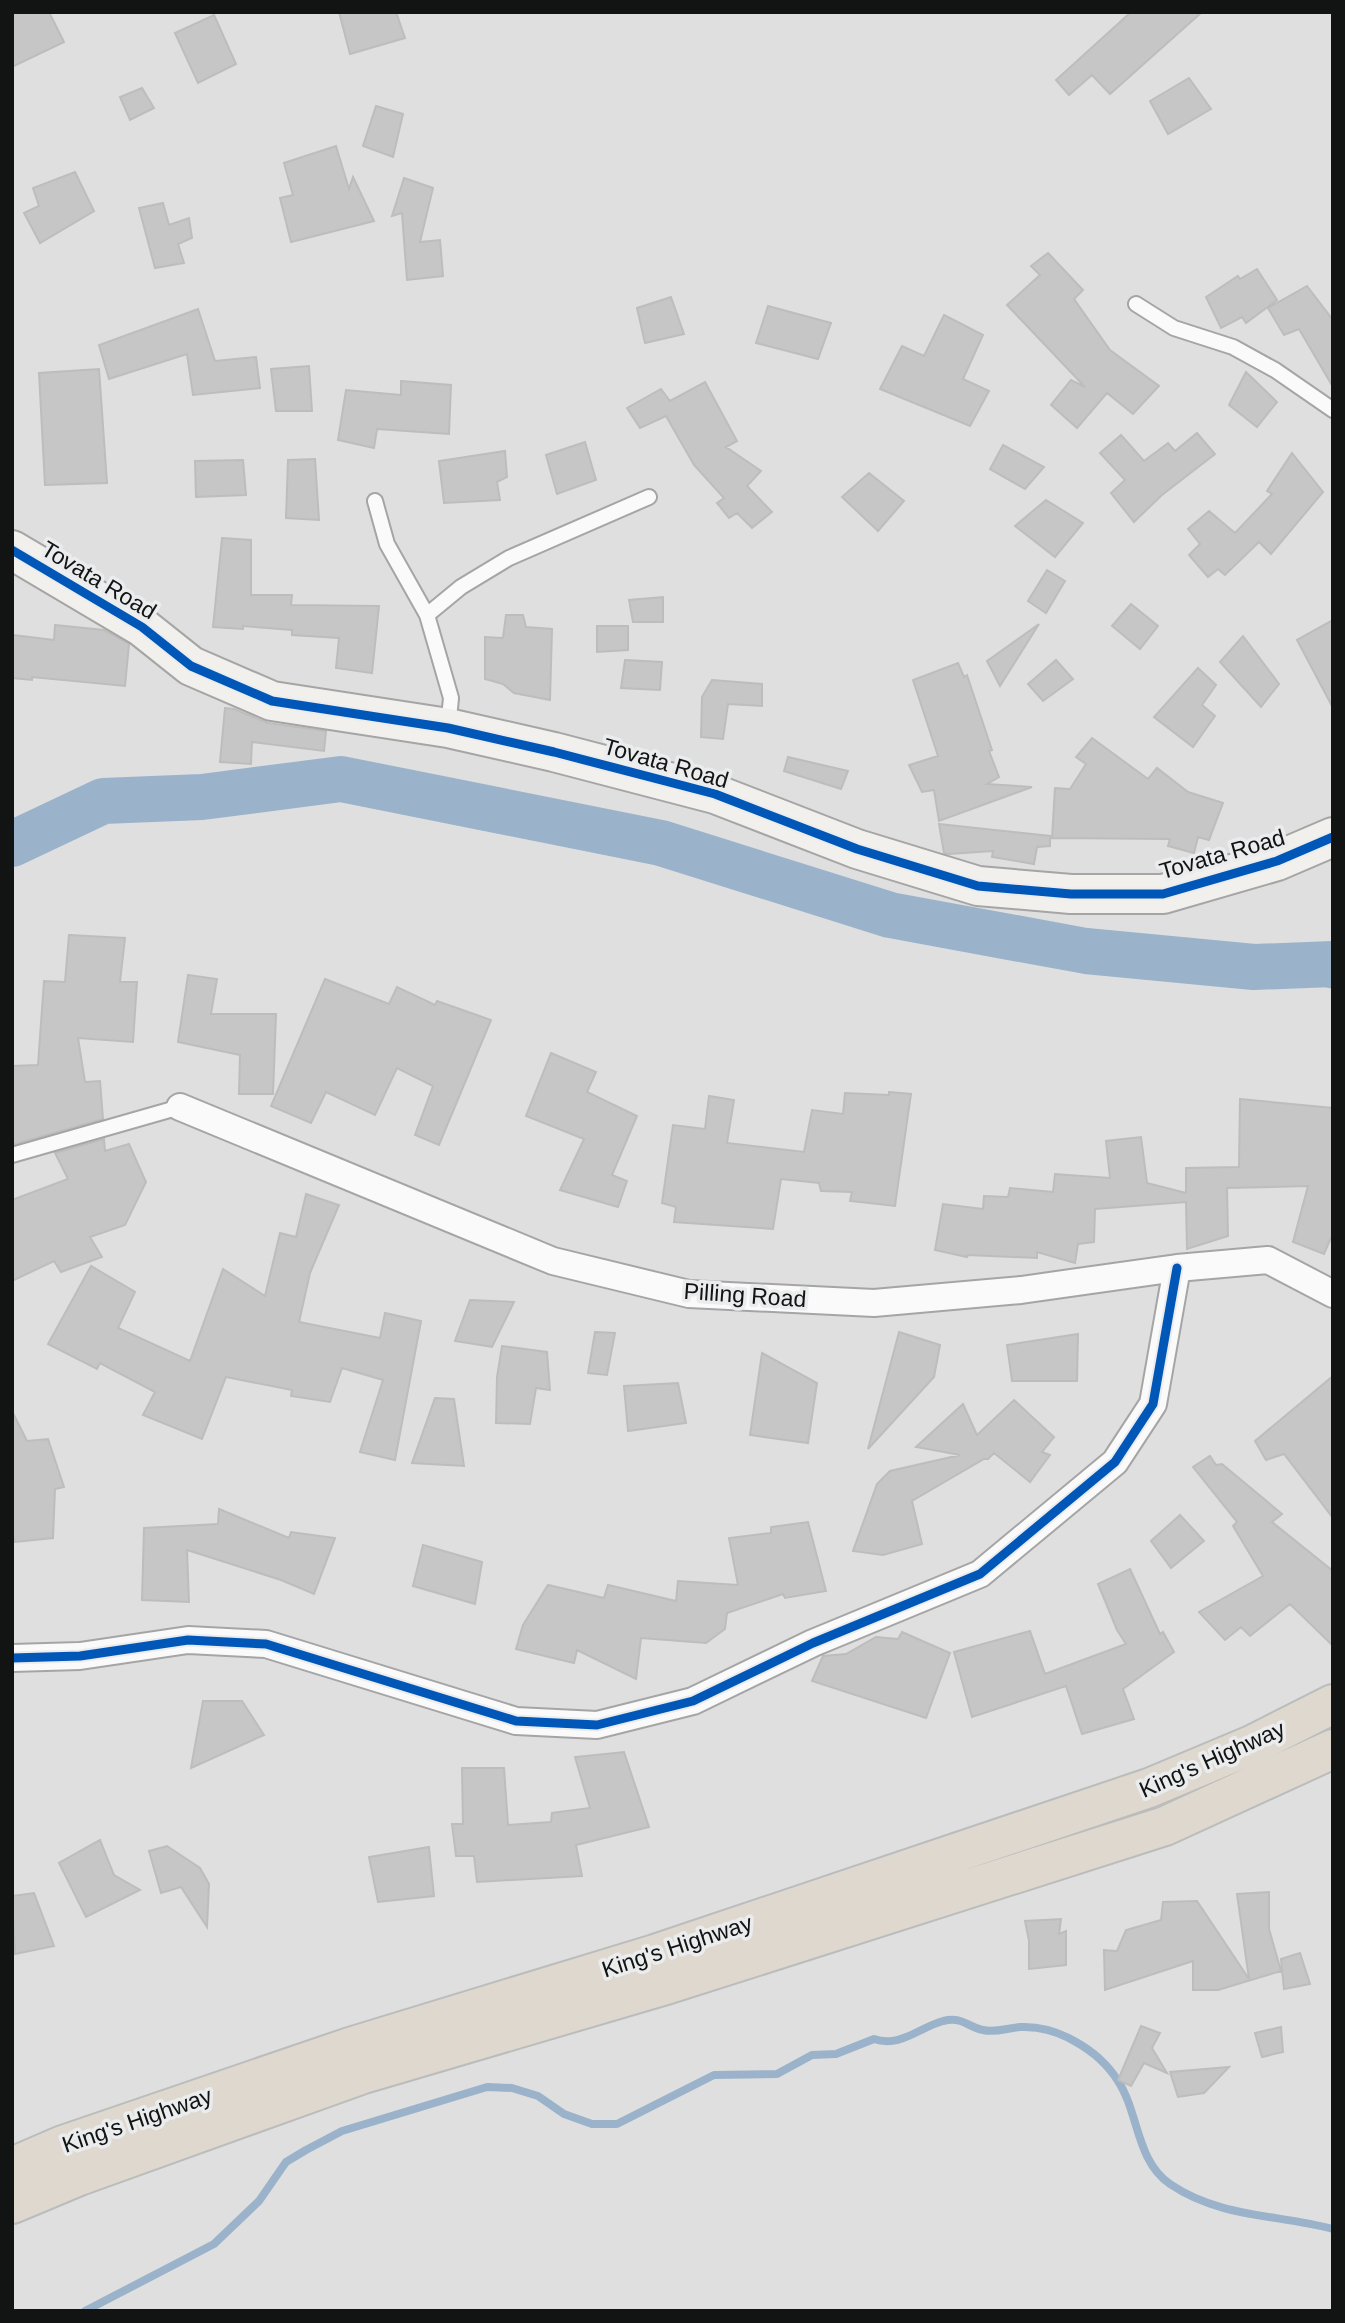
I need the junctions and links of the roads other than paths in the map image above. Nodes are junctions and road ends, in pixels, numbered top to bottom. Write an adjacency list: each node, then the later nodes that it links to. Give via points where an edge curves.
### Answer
1 (1136, 304): 2 (lane, via 1174,328 1233,346)
2 (1333, 410)
3 (649, 497): 6 (lane, via 509,558 461,587)
4 (375, 501): 6 (lane, via 387,544)
5 (12, 550): 7 (street, Tovata Road, via 142,627 191,666 272,701)
6 (427, 615): 7 (lane, via 451,698)
7 (448, 728): 8 (street, Tovata Road, via 715,794 857,849 978,886 1070,894 1163,894 1278,861)
8 (1333, 837)
9 (180, 1107): 10 (lane); 11 (street, Pilling Road, via 553,1261 689,1294 874,1303 1021,1290)
10 (12, 1155)
11 (1177, 1268): 12 (street, Pilling Road, via 1268,1260); 13 (street, via 1153,1404 1115,1462 980,1574 813,1643 693,1701 597,1726 516,1721 266,1644 188,1640 80,1656)
12 (1333, 1294)
13 (12, 1657)
14 (1333, 1704): 16 (highway, King's Highway, via 1254,1744 1149,1788 655,1954 350,2047 63,2145)
15 (1333, 1749): 17 (highway, King's Highway, via 1165,1826 669,1984 363,2074)
16 (12, 2167)
17 (12, 2204)

